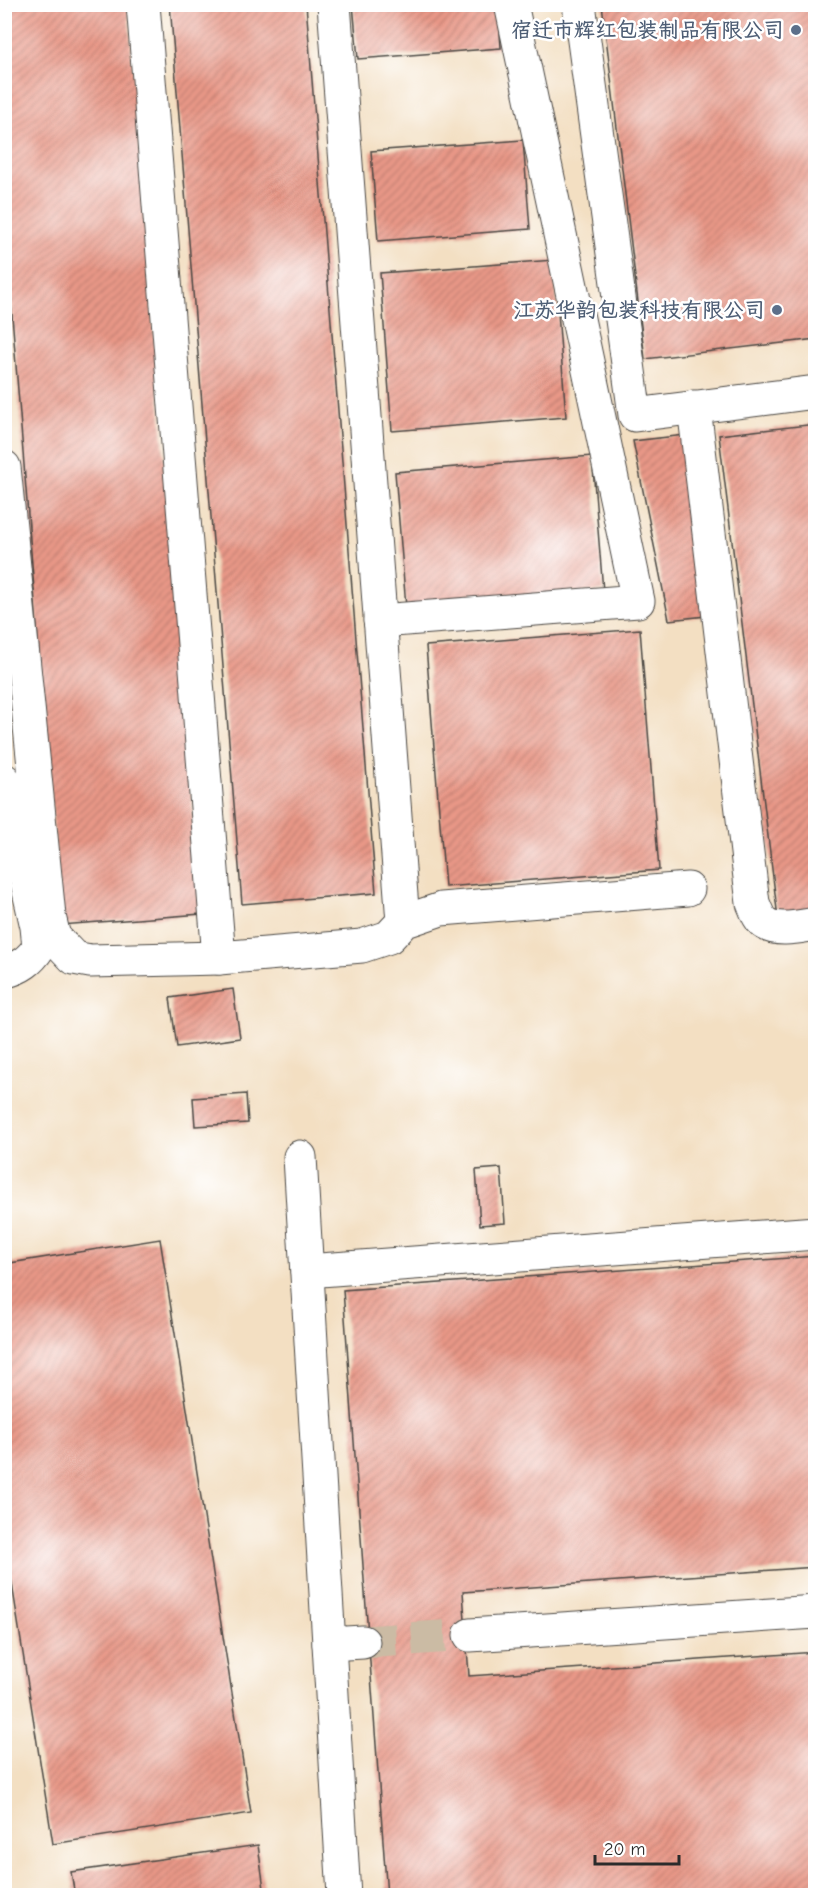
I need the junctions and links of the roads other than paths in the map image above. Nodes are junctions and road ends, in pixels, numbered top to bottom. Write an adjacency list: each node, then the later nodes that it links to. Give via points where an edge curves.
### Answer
1 (143, 4): 13 (lane)
2 (334, 4): 8 (lane)
3 (511, 4): 8 (lane, via 638,601)
4 (579, 4): 6 (lane, via 635,415)
5 (816, 392): 6 (lane)
6 (694, 407): 12 (lane, via 753,903 766,924 783,928)
7 (4, 467): 13 (lane, via 54,938 74,958 90,961)
8 (380, 621): 11 (lane)
9 (4, 780): 14 (lane, via 39,947 31,960)
10 (688, 889): 11 (lane, via 441,909)
11 (403, 922): 13 (lane, via 389,938 362,946)
12 (816, 924)
13 (219, 958)
14 (4, 972)
15 (300, 1157): 17 (lane)
16 (816, 1233): 17 (lane)
17 (306, 1271): 21 (lane)
18 (816, 1612): 19 (lane)
19 (470, 1635)
20 (363, 1642): 21 (lane)
21 (329, 1644): 22 (lane)
22 (344, 1896)

